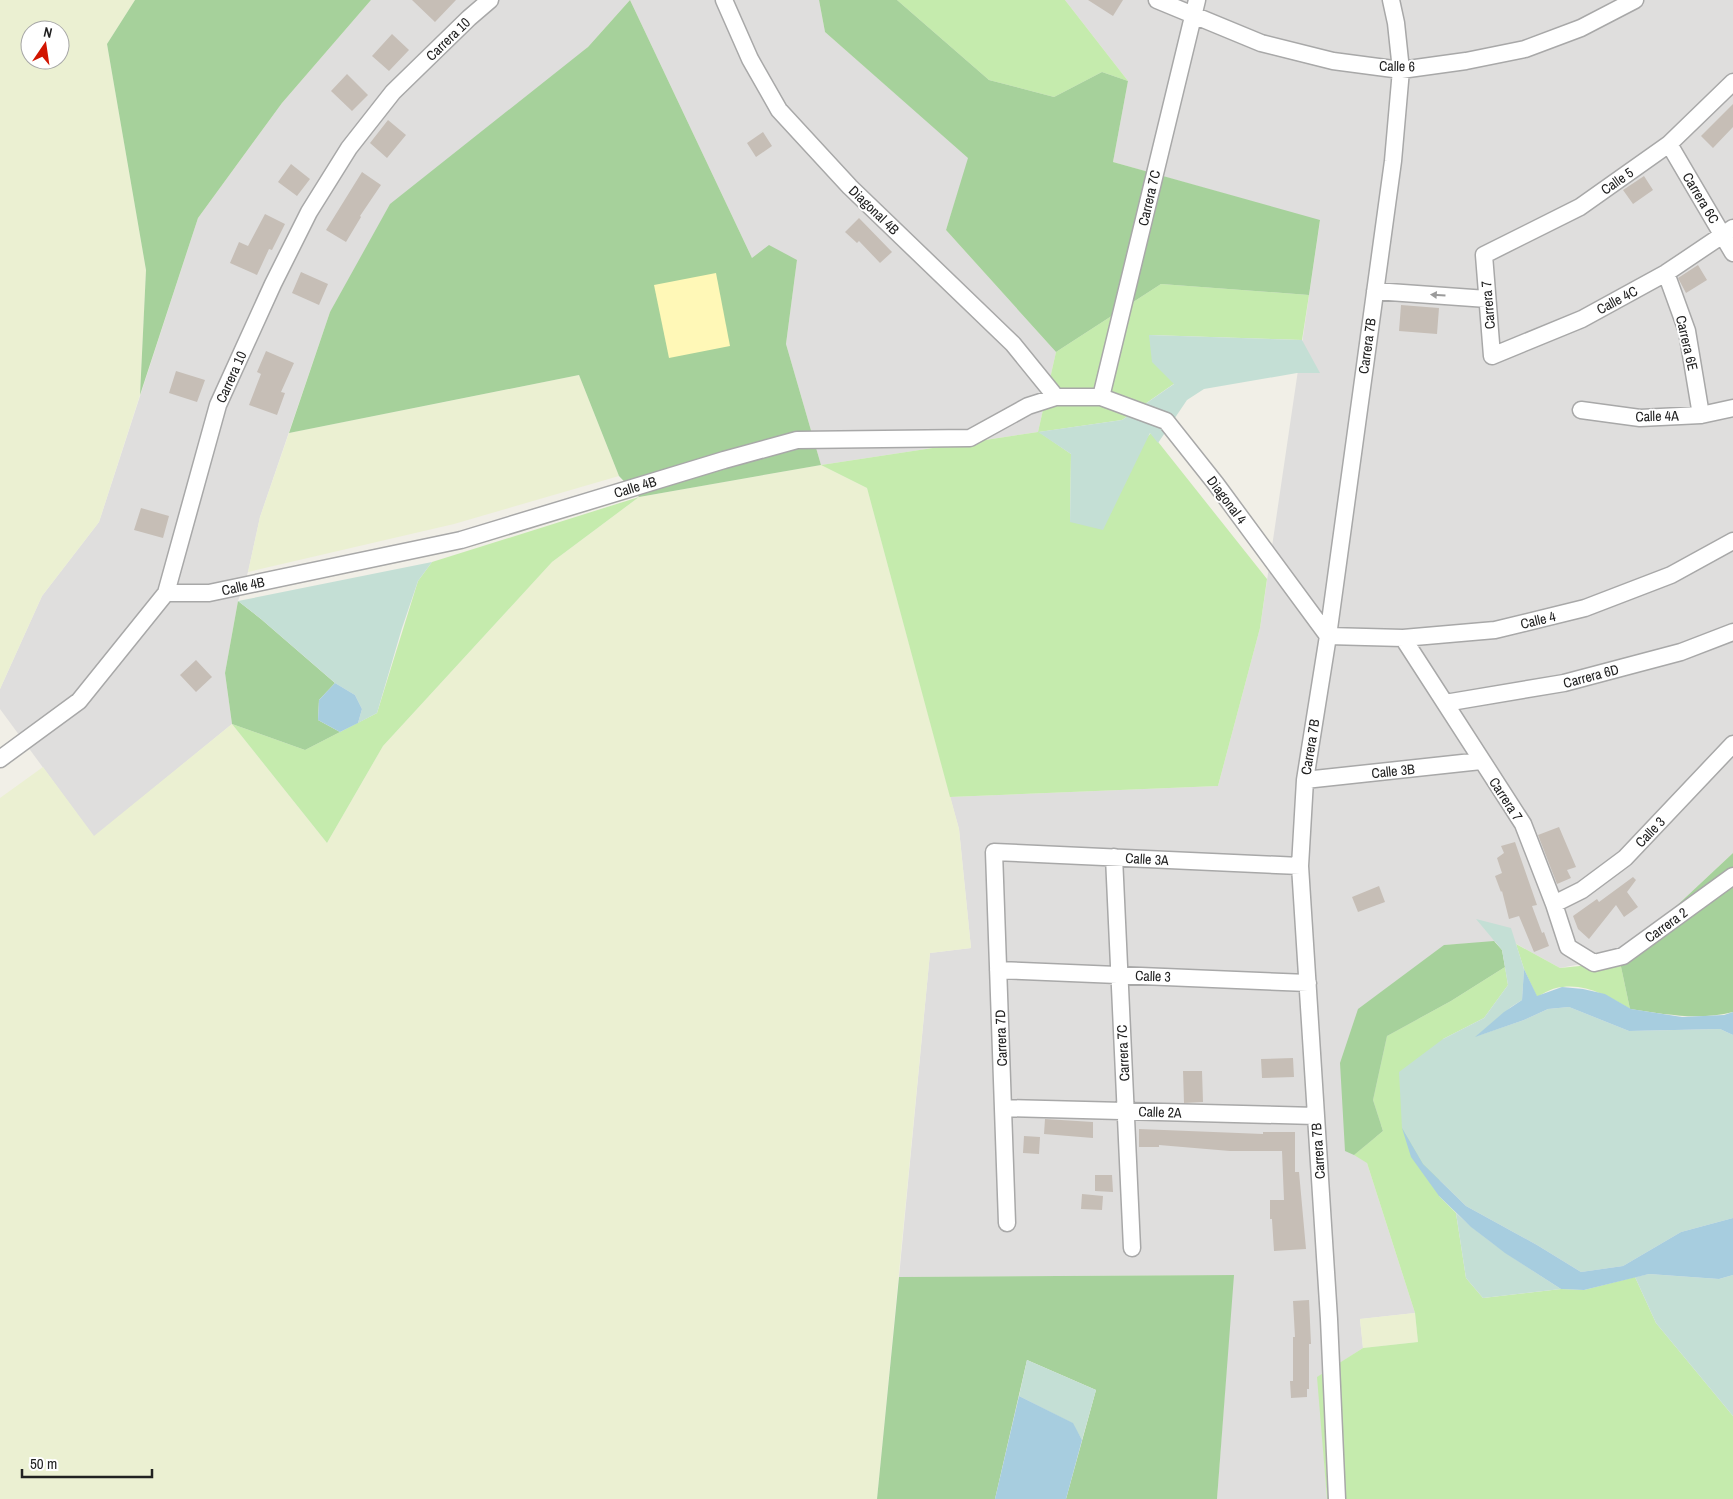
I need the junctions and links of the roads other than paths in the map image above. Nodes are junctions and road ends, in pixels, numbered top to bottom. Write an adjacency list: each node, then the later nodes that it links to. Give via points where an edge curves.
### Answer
1 (490, 0): 23 (street, Carrera 10, via 394,92 349,148 309,212 218,405)
2 (724, 0): 17 (street, Diagonal 4B, via 750,59 779,110 850,187 1013,344)
3 (1158, 0): 6 (street, Calle 6)
4 (1391, 0): 7 (street, Carrera 7B)
5 (1635, 0): 7 (street, Calle 6, via 1581,28 1525,49)
6 (1195, 7): 7 (street, Calle 6, via 1261,43 1333,61); 18 (street, Carrera 7C)
7 (1401, 70): 14 (street, Carrera 7B, via 1393,161)
8 (1733, 82): 9 (street, Calle 5)
9 (1668, 144): 10 (street, Carrera 6C); 12 (street, Calle 5, via 1580,207)
10 (1728, 232): 11 (street, Carrera 6C); 13 (street, Calle 4C)
11 (1733, 253)
12 (1484, 255): 15 (street, Carrera 7)
13 (1666, 274): 16 (street, Calle 4C, via 1582,320); 21 (street, Carrera 6E, via 1687,331)
14 (1375, 291): 15 (street, one-way to 14); 25 (street, Carrera 7B)
15 (1487, 298): 16 (street, Carrera 7)
16 (1492, 356)
17 (1056, 397): 18 (street, Calle 4B); 23 (street, Calle 4B, via 1028,406 970,438 797,440 461,540 209,593)
18 (1101, 397): 25 (street, Diagonal 4, via 1166,420)
19 (1733, 408): 21 (street, Calle 4A)
20 (1581, 410): 21 (street, Calle 4A, via 1640,418)
21 (1701, 415)
22 (1733, 541): 26 (street, Calle 4, via 1671,575 1585,608 1495,630)
23 (166, 594): 29 (street, Carrera 10, via 79,701)
24 (1733, 632): 27 (street, Carrera 6D, via 1681,652 1564,683)
25 (1328, 636): 26 (street, Calle 4); 31 (street, Carrera 7B)
26 (1403, 638): 27 (street, Carrera 7)
27 (1445, 703): 30 (street, Carrera 7)
28 (1733, 744): 36 (street, Calle 3, via 1625,858 1582,890)
29 (0, 759)
30 (1481, 761): 31 (street, Calle 3B); 36 (street, Carrera 7, via 1523,824)
31 (1305, 780): 34 (street, Carrera 7B)
32 (994, 852): 33 (street, Calle 3A); 38 (street, Carrera 7D)
33 (1114, 857): 34 (street, Calle 3A); 39 (street, Carrera 7C)
34 (1300, 866): 40 (street, Carrera 7B)
35 (1733, 876): 37 (street, Carrera 2, via 1624,956)
36 (1554, 904): 37 (street, Carrera 7, via 1568,947)
37 (1594, 962)
38 (998, 970): 39 (street, Calle 3); 41 (street, Carrera 7D)
39 (1119, 975): 40 (street, Calle 3); 42 (street, Carrera 7C)
40 (1308, 983): 43 (street, Carrera 7B)
41 (1003, 1108): 42 (street, Calle 2A); 44 (street, Carrera 7D)
42 (1126, 1111): 43 (street, Calle 2A); 45 (street, Carrera 7C)
43 (1316, 1116): 46 (street, Carrera 7B)
44 (1007, 1223)
45 (1132, 1248)
46 (1337, 1499)

